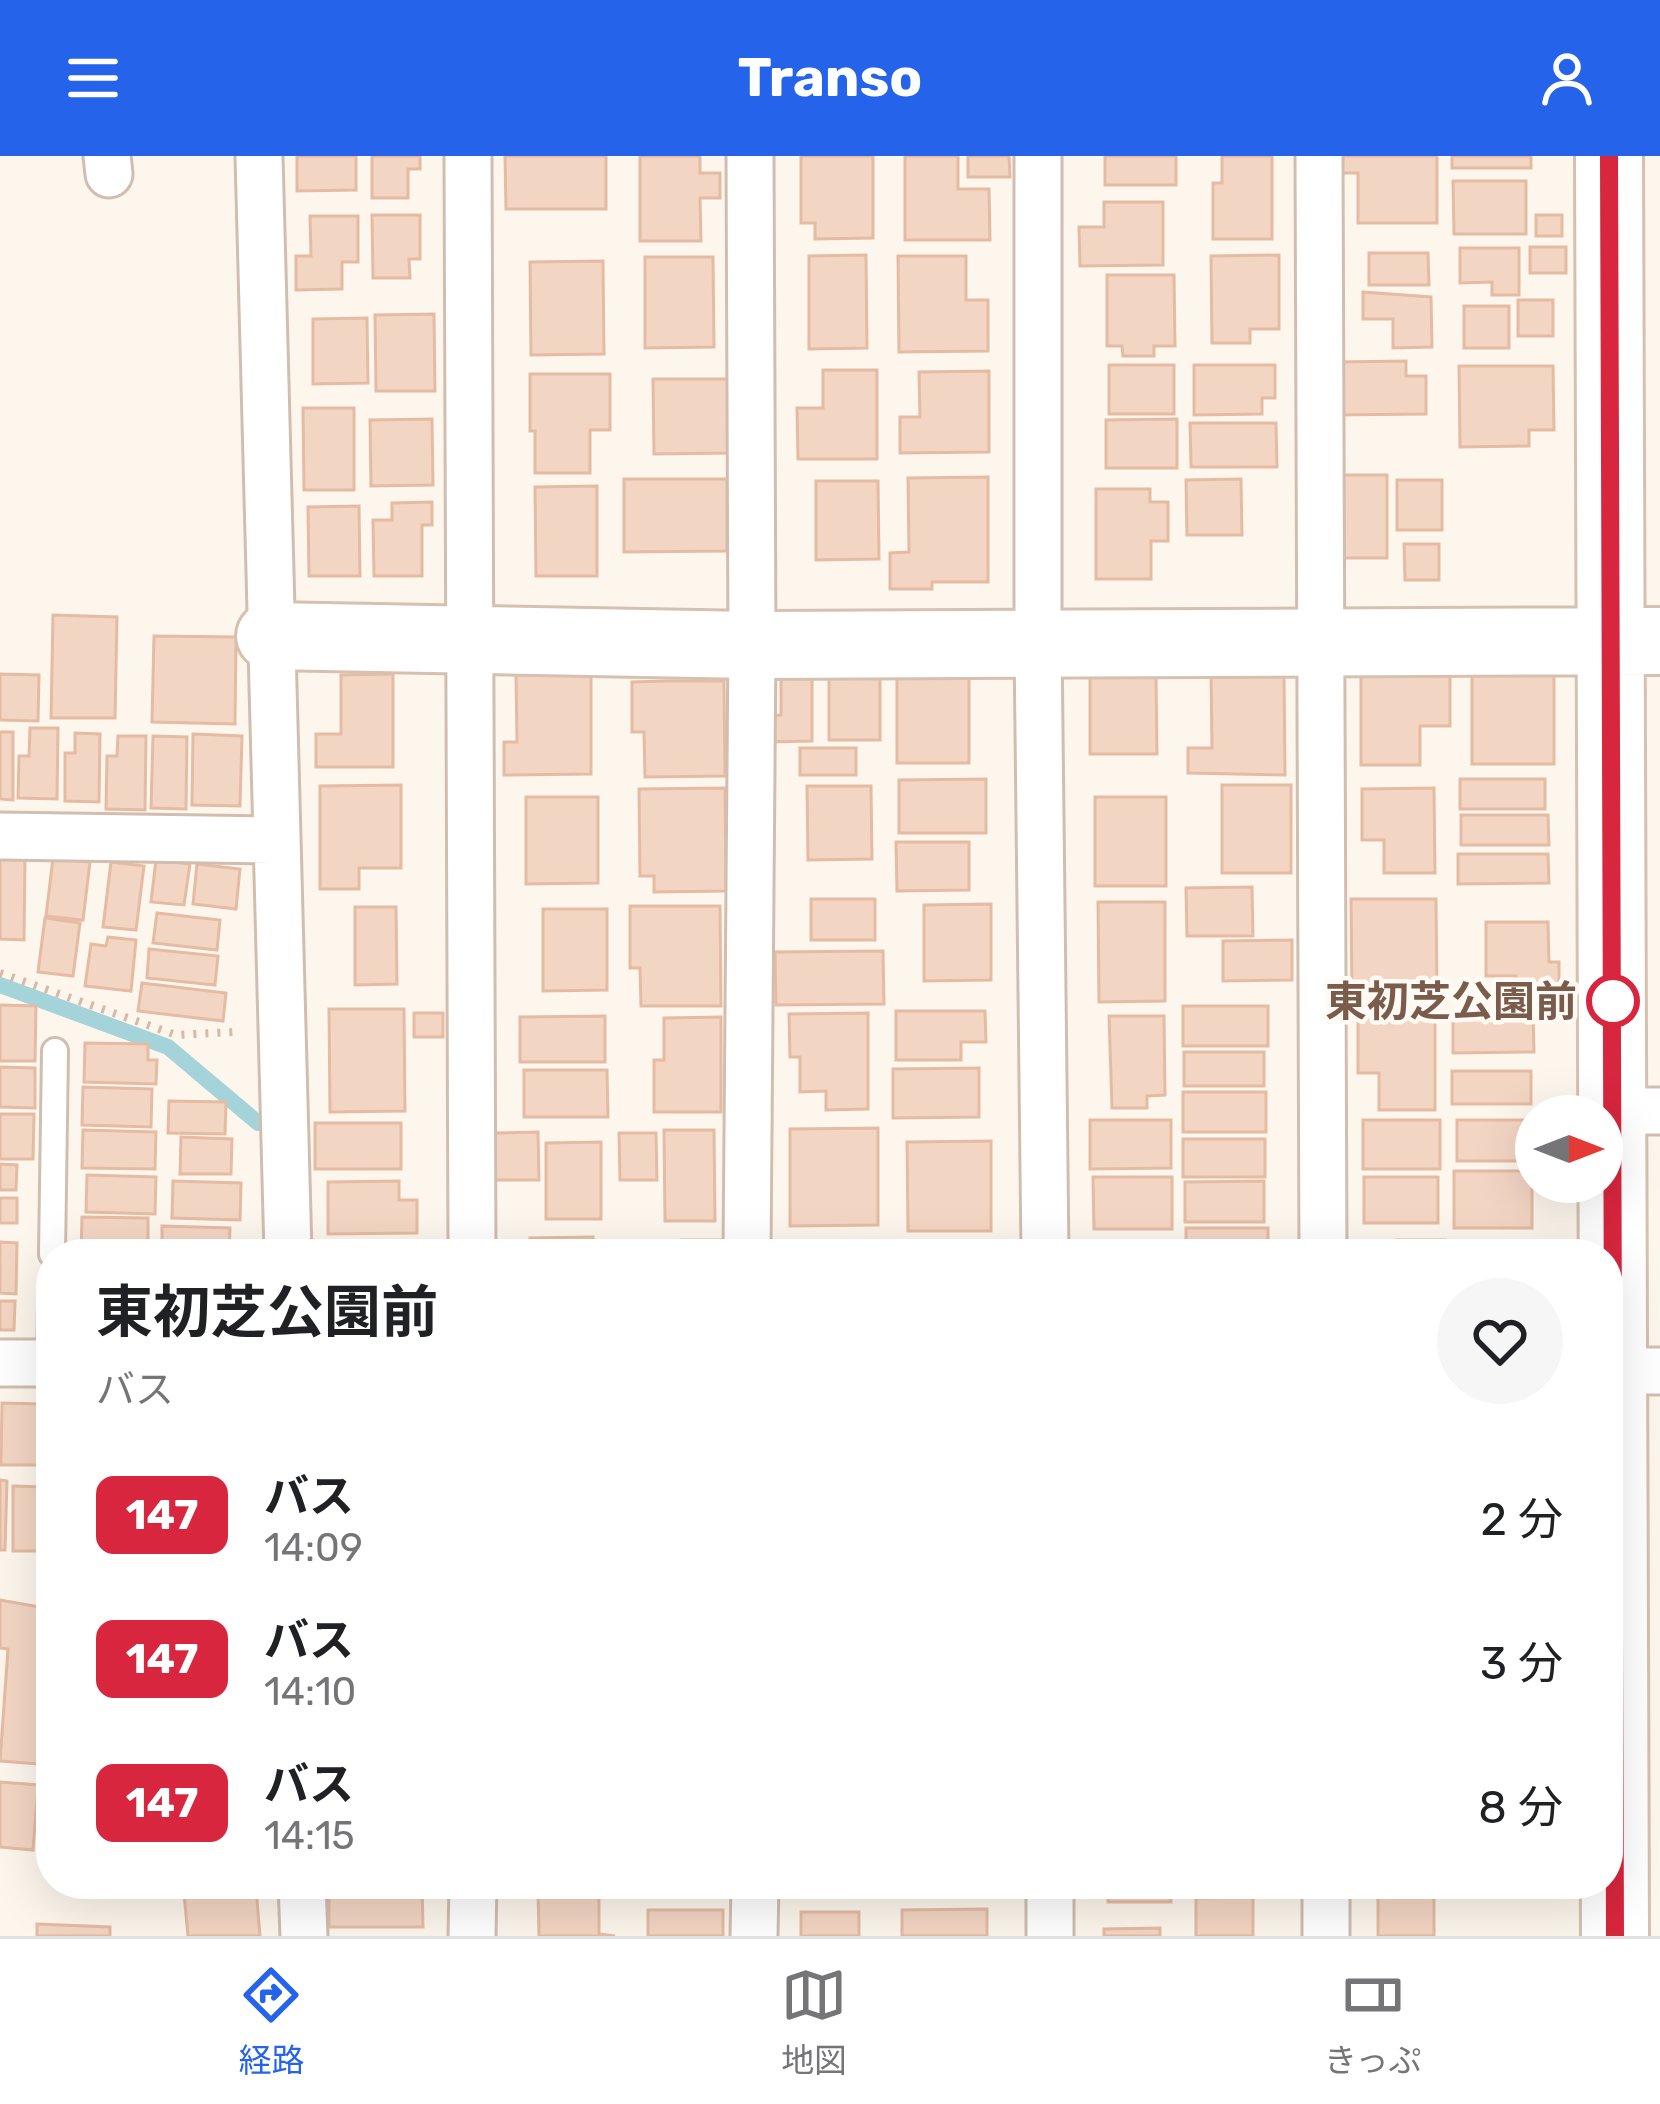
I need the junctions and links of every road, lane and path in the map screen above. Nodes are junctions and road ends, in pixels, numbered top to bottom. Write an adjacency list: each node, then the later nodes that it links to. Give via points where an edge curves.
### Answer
1 (259, 156): 7 (street)
2 (468, 156): 8 (street)
3 (750, 156): 12 (street)
4 (1038, 156): 11 (street)
5 (1319, 156): 10 (street)
6 (1609, 156): 9 (main road)
7 (270, 636): 8 (main road); 14 (street)
8 (470, 640): 12 (main road); 21 (street)
9 (1635, 641): 10 (main road); 18 (main road)
10 (1321, 643): 11 (main road); 24 (street)
11 (1038, 644): 12 (main road); 23 (street)
12 (752, 645): 22 (street)
13 (0, 836): 14 (street)
14 (274, 840): 16 (street)
15 (0, 973): 16 (path, via 176,1035)
16 (280, 1029): 20 (street)
17 (55, 1051): 19 (lane)
18 (1637, 1111): 27 (main road)
19 (52, 1239)
20 (287, 1239)
21 (472, 1239)
22 (747, 1239)
23 (1045, 1239)
24 (1324, 1239)
25 (0, 1363): 26 (street)
26 (36, 1363)
27 (1628, 1371): 28 (main road)
28 (1623, 1588)
29 (303, 1899): 35 (street)
30 (473, 1899): 36 (street)
31 (755, 1899): 37 (street)
32 (1050, 1899): 38 (street)
33 (1326, 1899): 39 (street)
34 (1616, 1899): 40 (main road)
35 (304, 1936)
36 (472, 1936)
37 (754, 1936)
38 (1050, 1936)
39 (1326, 1936)
40 (1615, 1936)

